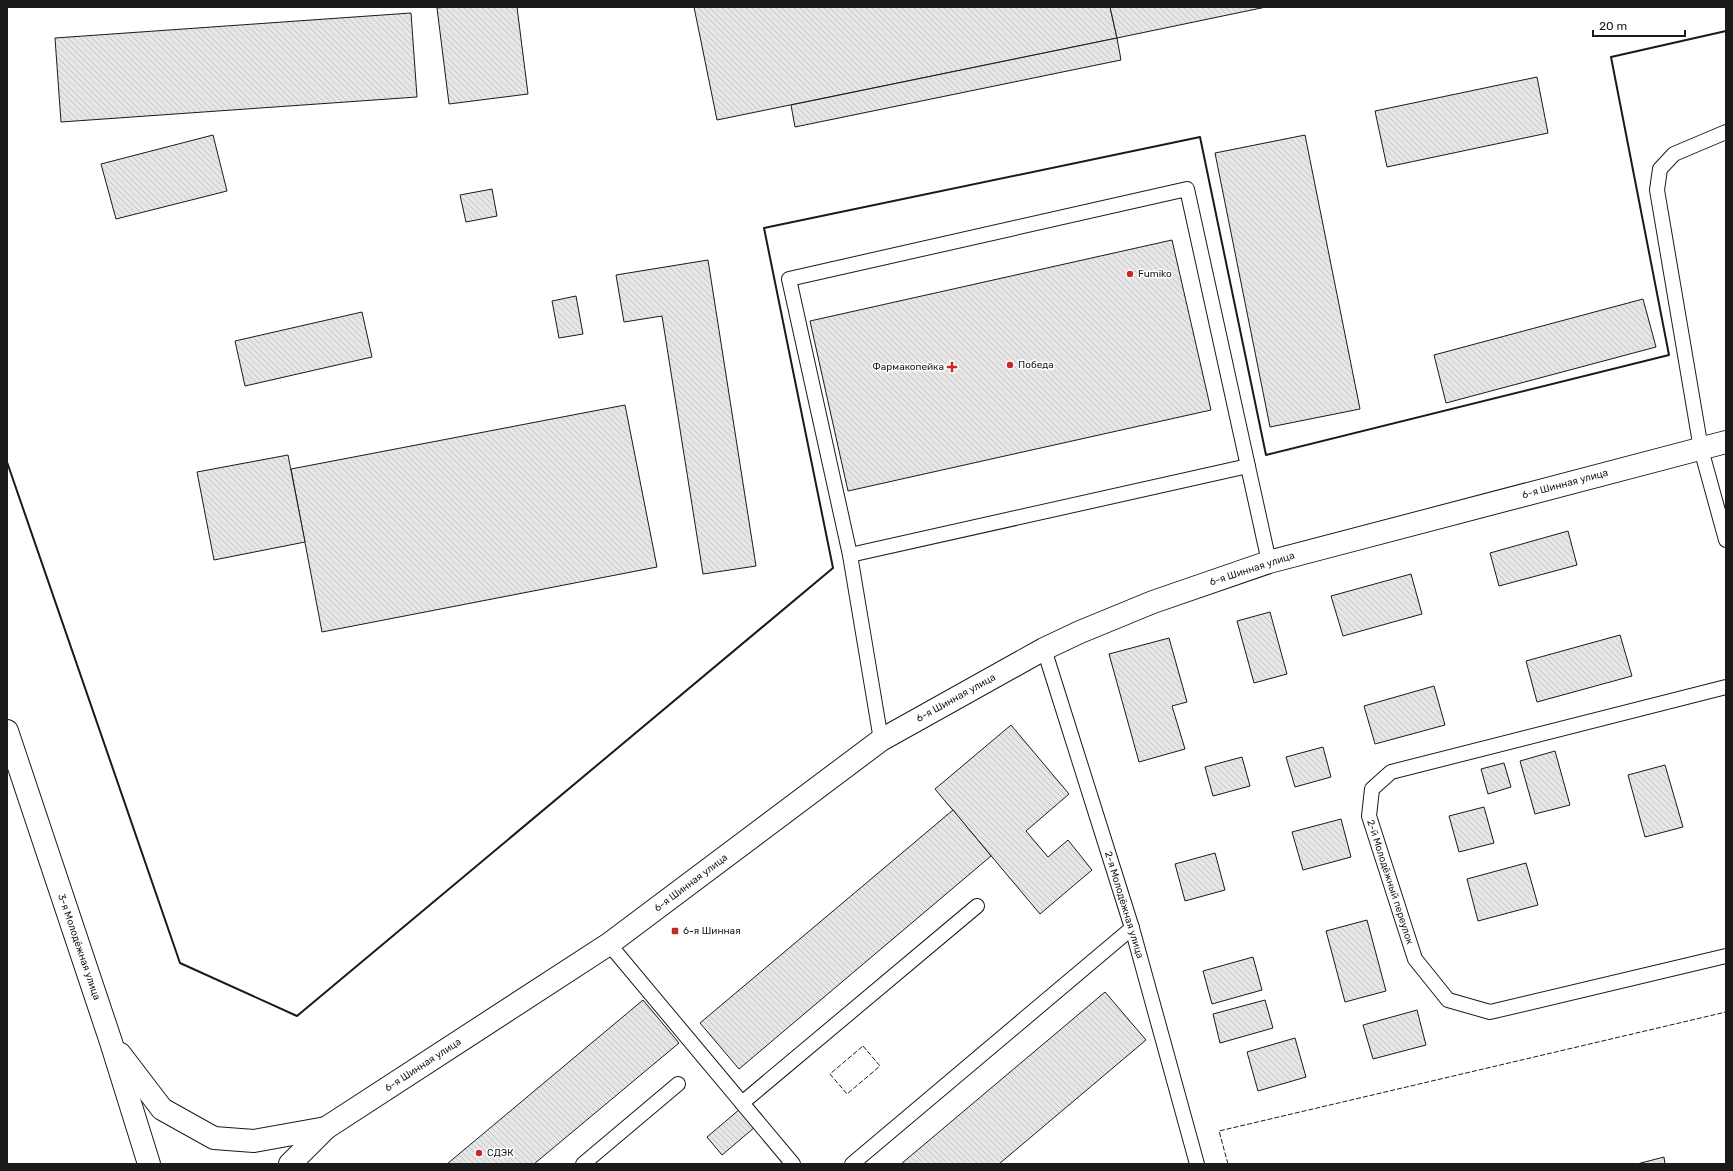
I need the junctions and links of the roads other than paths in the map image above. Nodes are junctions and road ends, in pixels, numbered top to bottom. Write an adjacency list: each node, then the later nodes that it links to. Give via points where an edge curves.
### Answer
1 (1726, 132): 3 (lane, via 1674,154 1660,169 1657,190)
2 (1726, 442): 3 (main road, 6-я Шинная улица)
3 (1701, 449): 5 (lane); 7 (main road, 6-я Шинная улица)
4 (1248, 466): 6 (lane); 6 (lane, via 1187,189 789,279); 7 (lane)
5 (1726, 540)
6 (850, 556): 11 (lane)
7 (1269, 562): 8 (main road, 6-я Шинная улица, via 1153,602)
8 (1044, 649): 11 (main road, 6-я Шинная улица); 13 (lane, 2-я Молодёжная улица)
9 (1726, 687): 15 (lane, 2-й Молодёжный переулок, via 1391,772 1372,789 1369,816 1415,959 1448,1000 1490,1012)
10 (7, 731): 16 (main road, 3-я Молодёжная улица)
11 (882, 740): 14 (main road, 6-я Шинная улица)
12 (977, 906): 18 (lane)
13 (1132, 928): 24 (lane); 25 (lane, 2-я Молодёжная улица)
14 (609, 944): 18 (lane); 19 (main road, 6-я Шинная улица)
15 (1726, 956)
16 (111, 1042): 19 (main road, via 162,1109 214,1138 254,1141); 20 (main road, 3-я Молодёжная улица)
17 (678, 1084): 22 (lane)
18 (742, 1104): 23 (lane)
19 (326, 1128): 21 (main road, 6-я Шинная улица)
20 (149, 1164)
21 (290, 1164)
22 (583, 1164)
23 (792, 1164)
24 (852, 1164)
25 (1197, 1164)

